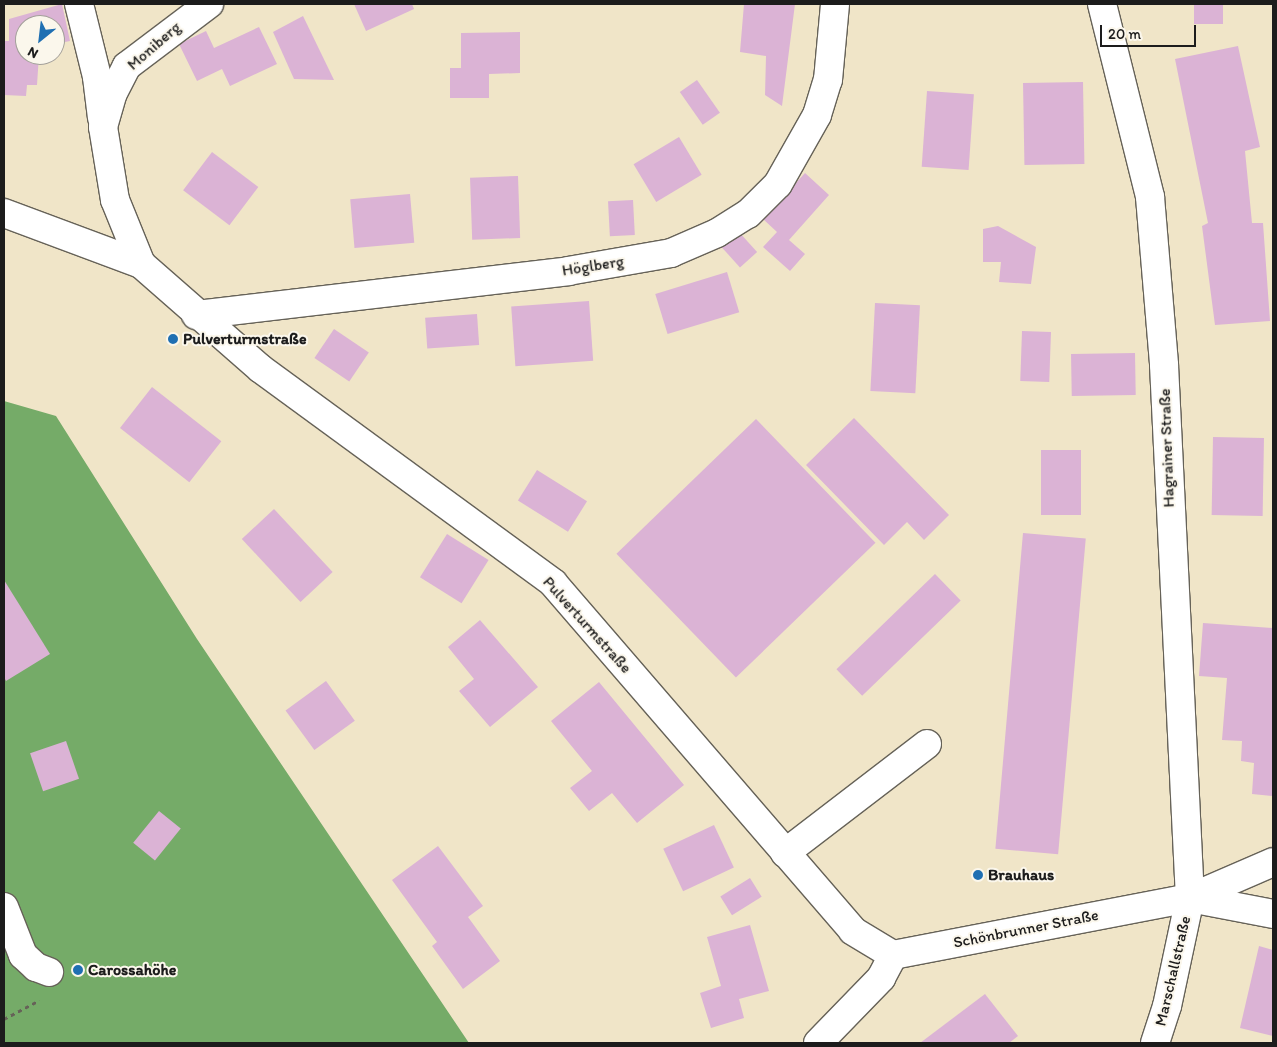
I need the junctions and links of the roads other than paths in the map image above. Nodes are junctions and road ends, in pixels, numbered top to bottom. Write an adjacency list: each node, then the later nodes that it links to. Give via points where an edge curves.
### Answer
1 (79, 4): 5 (street, Moniberg, via 97,77)
2 (209, 4): 5 (street, Moniberg, via 127,66 112,93)
3 (835, 4): 8 (street, Höglberg, via 828,80 817,115 778,184 748,214 717,233 671,253 568,270)
4 (1102, 4): 12 (street, Hagrainer Straße, via 1150,197 1164,365)
5 (103, 127): 7 (street, Moniberg, via 116,200)
6 (4, 213): 7 (street, Pulverturmstraße)
7 (141, 264): 8 (street, Pulverturmstraße)
8 (196, 315): 10 (street, Pulverturmstraße, via 268,375 553,583)
9 (927, 744): 10 (street)
10 (785, 852): 15 (street, Pulverturmstraße, via 853,931)
11 (1273, 862): 12 (street)
12 (1190, 898): 14 (street, Schönbrunner Straße); 15 (street, Schönbrunner Straße); 18 (street, Marschallstraße, via 1167,1006)
13 (4, 907): 16 (street, via 23,955)
14 (1273, 914)
15 (893, 955): 17 (street, via 881,978)
16 (48, 984)
17 (818, 1043)
18 (1155, 1043)

